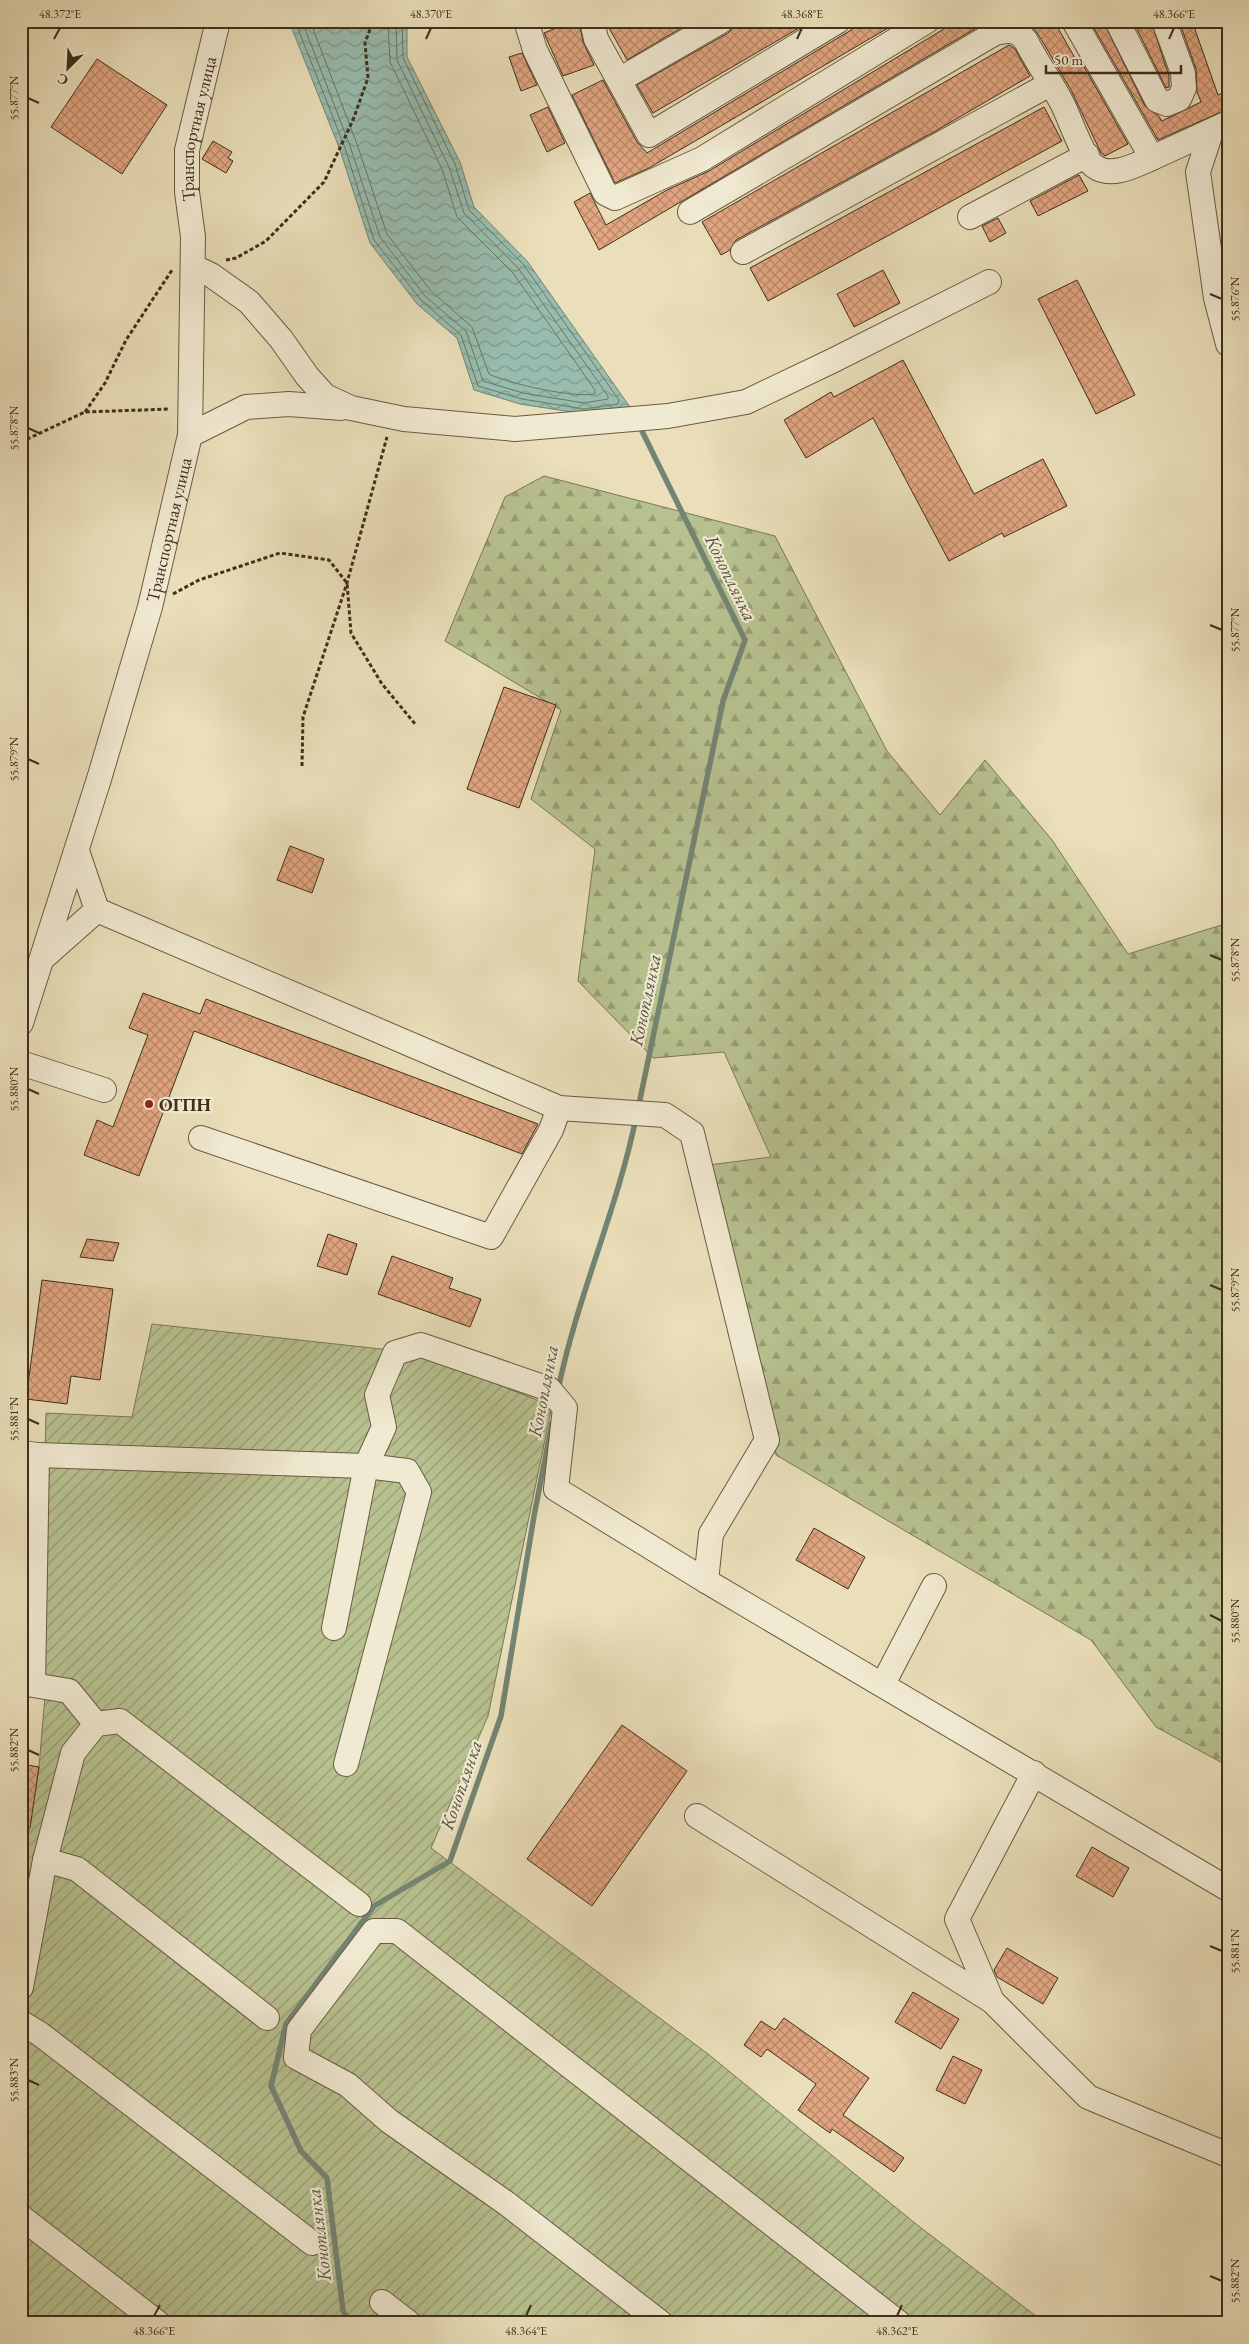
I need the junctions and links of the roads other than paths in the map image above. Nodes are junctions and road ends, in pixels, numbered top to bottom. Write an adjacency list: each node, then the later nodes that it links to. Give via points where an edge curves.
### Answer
1 (218, 21): 18 (street, Транспортная улица, via 187,150 187,192 193,237)
2 (526, 21): 6 (street, via 535,50 605,193 615,198 702,159)
3 (592, 21): 10 (street, via 596,39)
4 (721, 21): 10 (street)
5 (838, 21): 10 (street, via 649,135)
6 (927, 21)
7 (1074, 21): 14 (street)
8 (1117, 21): 9 (street, via 1157,100 1167,104 1179,99 1184,88 1183,73)
9 (1164, 21)
10 (619, 80)
11 (1050, 84): 13 (street); 15 (street, via 1020,34 1010,30 995,33); 17 (street)
12 (1219, 127): 14 (street); 20 (street, via 1198,172 1216,298)
13 (1087, 155): 14 (street, via 1094,166 1110,171 1128,169); 16 (street)
14 (1152, 158)
15 (690, 212)
16 (970, 217)
17 (743, 252)
18 (183, 268): 21 (street, via 211,275 249,302 282,339 324,396); 22 (street, Транспортная улица)
19 (989, 282): 21 (street, via 746,402 668,416 515,429 393,417)
20 (1228, 344)
21 (351, 408): 22 (street, via 289,404 246,407)
22 (190, 435): 23 (street, Транспортная улица, via 150,607)
23 (77, 851): 24 (street); 25 (street, Транспортная улица)
24 (97, 910): 25 (street); 29 (street)
25 (44, 957): 26 (street, Транспортная улица)
26 (21, 1024)
27 (21, 1063): 28 (street)
28 (104, 1090)
29 (559, 1108): 30 (street, via 551,1130 491,1237); 33 (street, via 665,1115 692,1133 766,1440 711,1534)
30 (201, 1138)
31 (29, 1454): 32 (street); 37 (street, via 33,1685 69,1691)
32 (366, 1466): 33 (street, via 384,1427 377,1395 395,1353 421,1345 549,1390 565,1408 556,1489); 35 (street); 38 (street, via 407,1471 419,1492)
33 (706, 1581): 36 (street)
34 (934, 1586): 36 (street)
35 (334, 1628)
36 (883, 1684): 39 (street)
37 (96, 1724): 41 (street, via 73,1753); 43 (street, via 120,1722)
38 (346, 1764)
39 (1034, 1774): 42 (street); 45 (street, via 957,1919)
40 (697, 1816): 45 (street)
41 (45, 1860): 44 (street); 46 (street, via 77,1869)
42 (1228, 1889)
43 (359, 1904)
44 (21, 1987)
45 (992, 2001): 48 (street, via 1088,2097)
46 (267, 2018)
47 (22, 2023): 50 (street)
48 (1228, 2154)
49 (21, 2217): 52 (street)
50 (312, 2243)
51 (382, 2302): 53 (street)
52 (158, 2323)
53 (409, 2323)
54 (661, 2323): 55 (street, via 506,2203 389,2121 348,2085 296,2057 299,2030 374,1931 397,1931)
55 (899, 2323)

